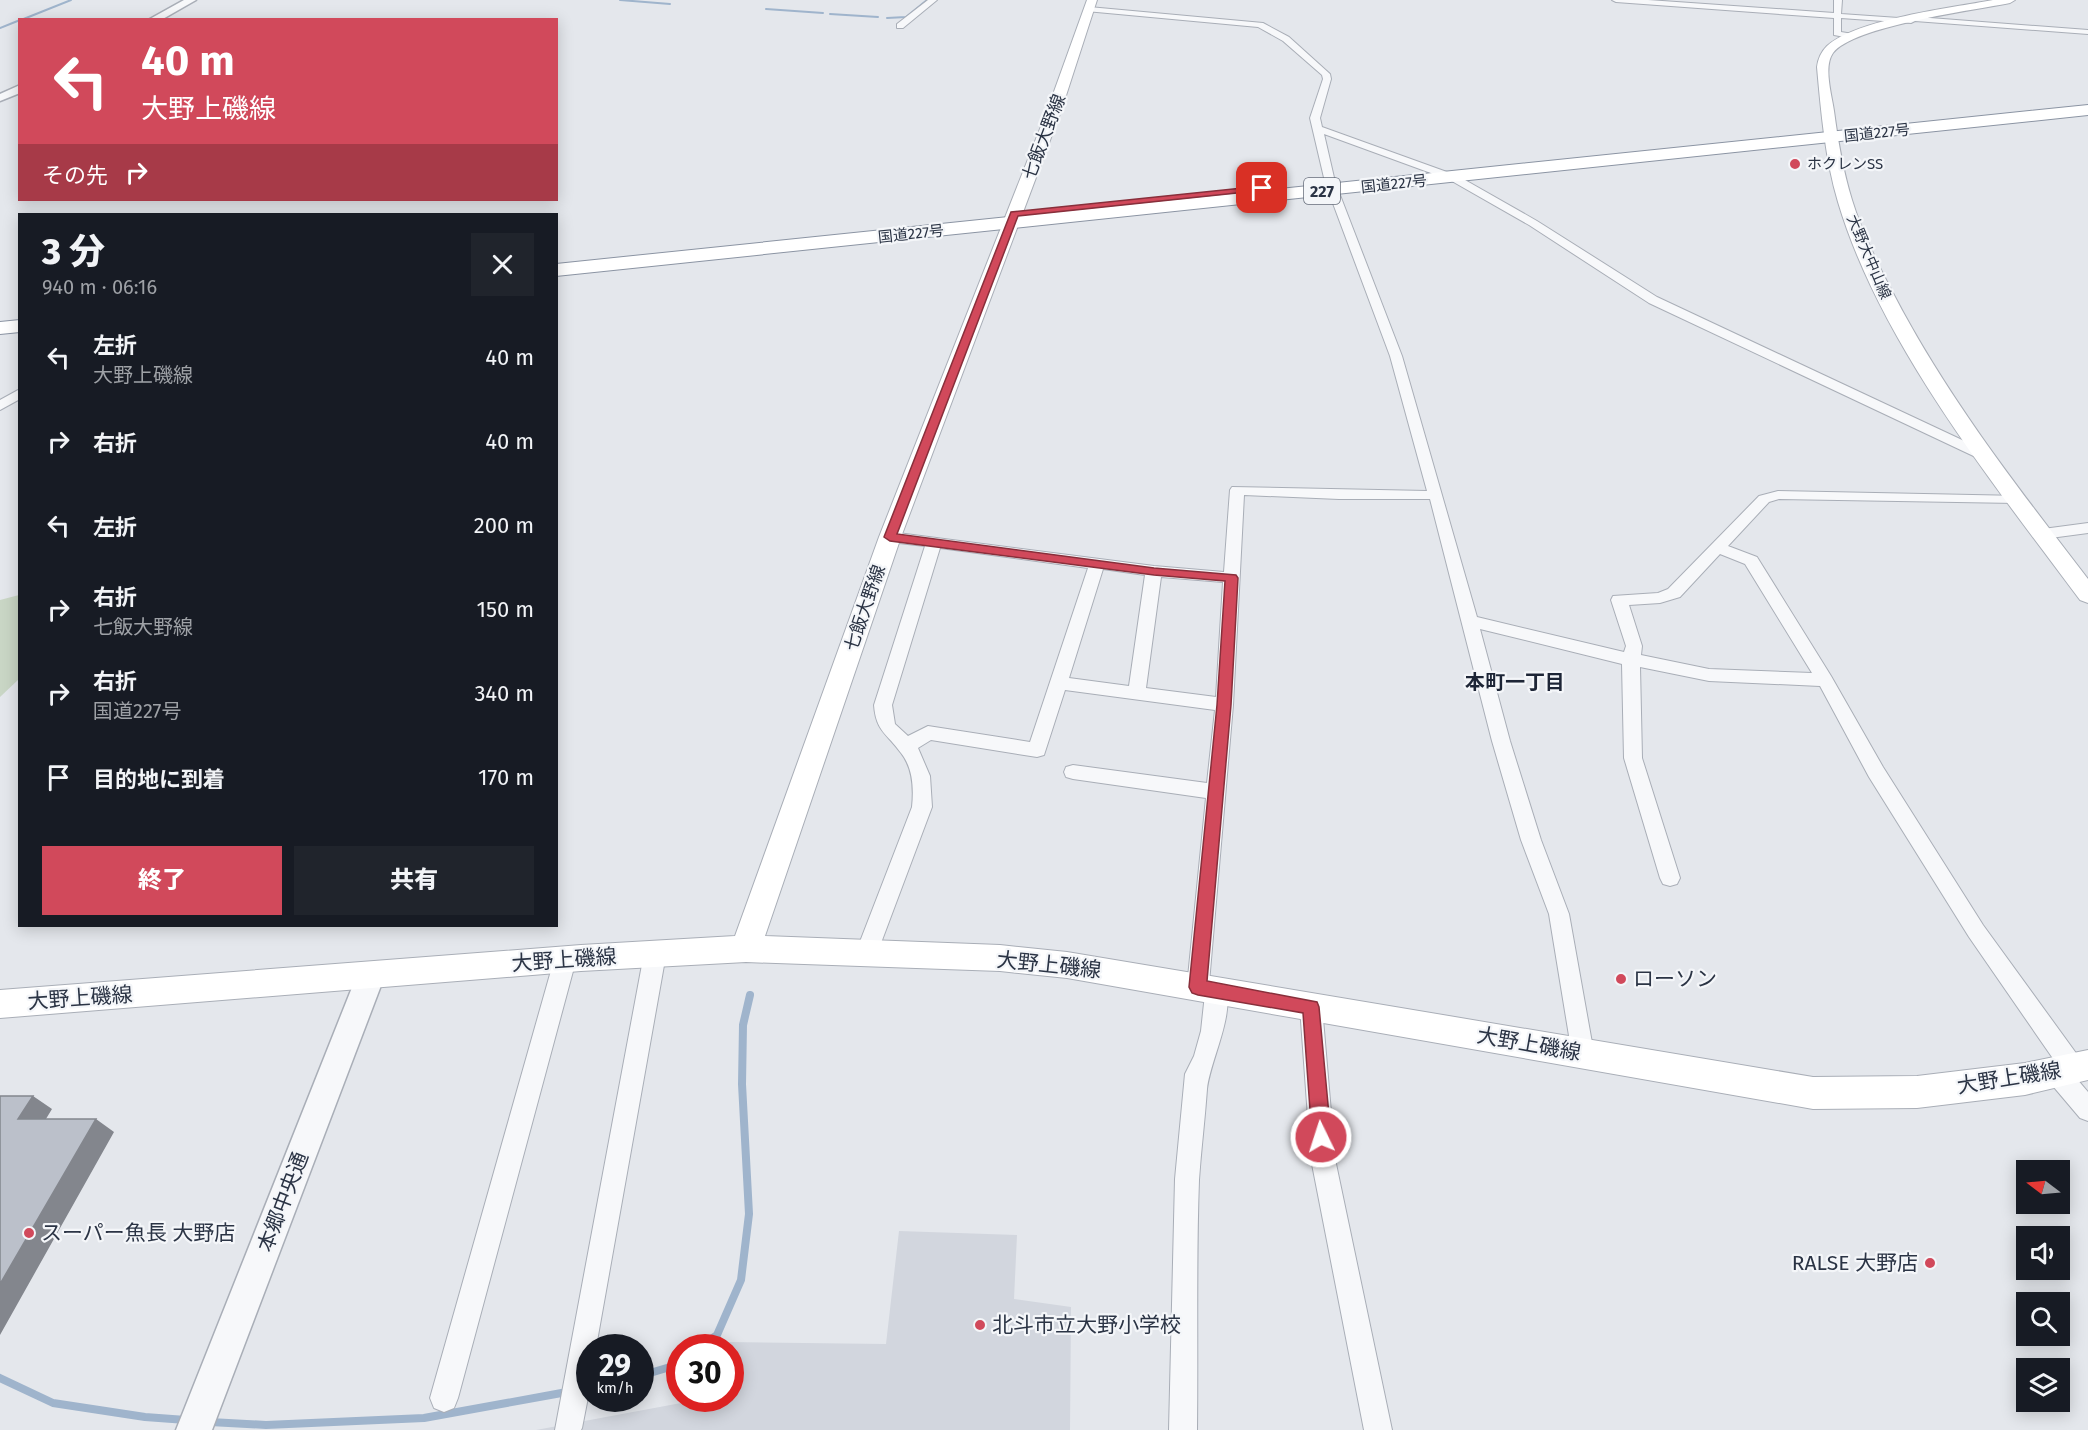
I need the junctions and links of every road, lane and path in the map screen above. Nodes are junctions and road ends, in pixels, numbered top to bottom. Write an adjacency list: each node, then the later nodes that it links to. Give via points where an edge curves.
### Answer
1 (191, 0): 8 (street)
2 (933, 0): 10 (street)
3 (1616, 0): 7 (street)
4 (1838, 0): 7 (street)
5 (2010, 0): 9 (main road, 大野大中山線)
6 (1090, 5): 17 (street, via 1249,22 1271,29 1326,74 1315,118); 21 (main road, 七飯大野線)
7 (1838, 15): 9 (street); 12 (street, via 1837,33)
8 (157, 18)
9 (1914, 20): 11 (street); 12 (main road, 大野大中山線)
10 (900, 26)
11 (2088, 33)
12 (1850, 36): 18 (main road, 大野大中山線, via 1833,46 1825,58)
13 (18, 89): 14 (street)
14 (0, 98)
15 (2088, 104): 18 (highway, 国道227号 / 227)
16 (2088, 110): 18 (highway, 国道227号 / 227)
17 (1318, 129): 19 (street); 20 (street)
18 (1829, 134): 19 (highway, 国道227号 / 227); 30 (main road, 大野大中山線, via 1851,218 1875,275 1920,358)
19 (1446, 175): 20 (highway, 国道227号 / 227); 30 (street, via 1533,223 1653,300)
20 (1331, 186): 21 (highway, 国道227号 / 227); 31 (street, via 1396,356)
21 (1013, 218): 22 (highway, 国道227号 / 227); 23 (highway, 国道227号 / 227); 35 (main road, 七飯大野線)
22 (558, 260)
23 (558, 270)
24 (18, 316): 25 (highway)
25 (0, 318)
26 (18, 326): 27 (highway)
27 (0, 328)
28 (18, 394): 29 (street)
29 (0, 406)
30 (1987, 457): 32 (main road, 大野大中山線)
31 (1436, 495): 40 (street, via 1237,490); 42 (street)
32 (2016, 499): 34 (main road, 大野大中山線); 37 (street, via 1778,495 1764,499)
33 (2088, 528): 34 (street)
34 (2043, 534): 41 (main road, 大野大中山線)
35 (890, 537): 36 (street); 52 (main road, 七飯大野線)
36 (934, 542): 38 (street); 48 (street, via 883,705 891,734)
37 (1718, 547): 43 (street, via 1674,593 1660,598 1619,600 1634,646); 44 (street, via 1750,561)
38 (1097, 563): 39 (street); 45 (street)
39 (1154, 572): 40 (street); 46 (street)
40 (1232, 578): 47 (street)
41 (2088, 595)
42 (1470, 621): 43 (street); 60 (street, via 1531,840 1559,914)
43 (1631, 661): 44 (street, via 1708,675); 51 (street, via 1633,758)
44 (1825, 680): 61 (street, via 1875,772 1970,921)
45 (1060, 683): 46 (street); 48 (street, via 1037,750 928,733)
46 (1137, 693): 47 (street)
47 (1224, 705): 50 (street)
48 (907, 746): 53 (street, via 920,769 922,807)
49 (1073, 772): 50 (street)
50 (1216, 792): 57 (street)
51 (1670, 878)
52 (746, 949): 53 (main road, 大野上磯線); 54 (main road, 大野上磯線)
53 (867, 952): 57 (main road, 大野上磯線, via 1067,965)
54 (655, 954): 55 (main road, 大野上磯線); 64 (street)
55 (565, 960): 56 (main road, 大野上磯線); 63 (street)
56 (371, 975): 58 (main road, 大野上磯線); 65 (street, 本郷中央通)
57 (1207, 989): 59 (main road, 大野上磯線); 66 (street, via 1212,1030 1197,1074 1187,1179)
58 (0, 1004)
59 (1311, 1007): 60 (main road, 大野上磯線); 67 (street, via 1323,1159)
60 (1583, 1054): 61 (main road, 大野上磯線, via 1813,1094 1917,1092 2025,1079)
61 (2072, 1068): 62 (street)
62 (2088, 1110)
63 (444, 1398)
64 (568, 1428)
65 (194, 1430)
66 (1183, 1430)
67 (1378, 1430)

